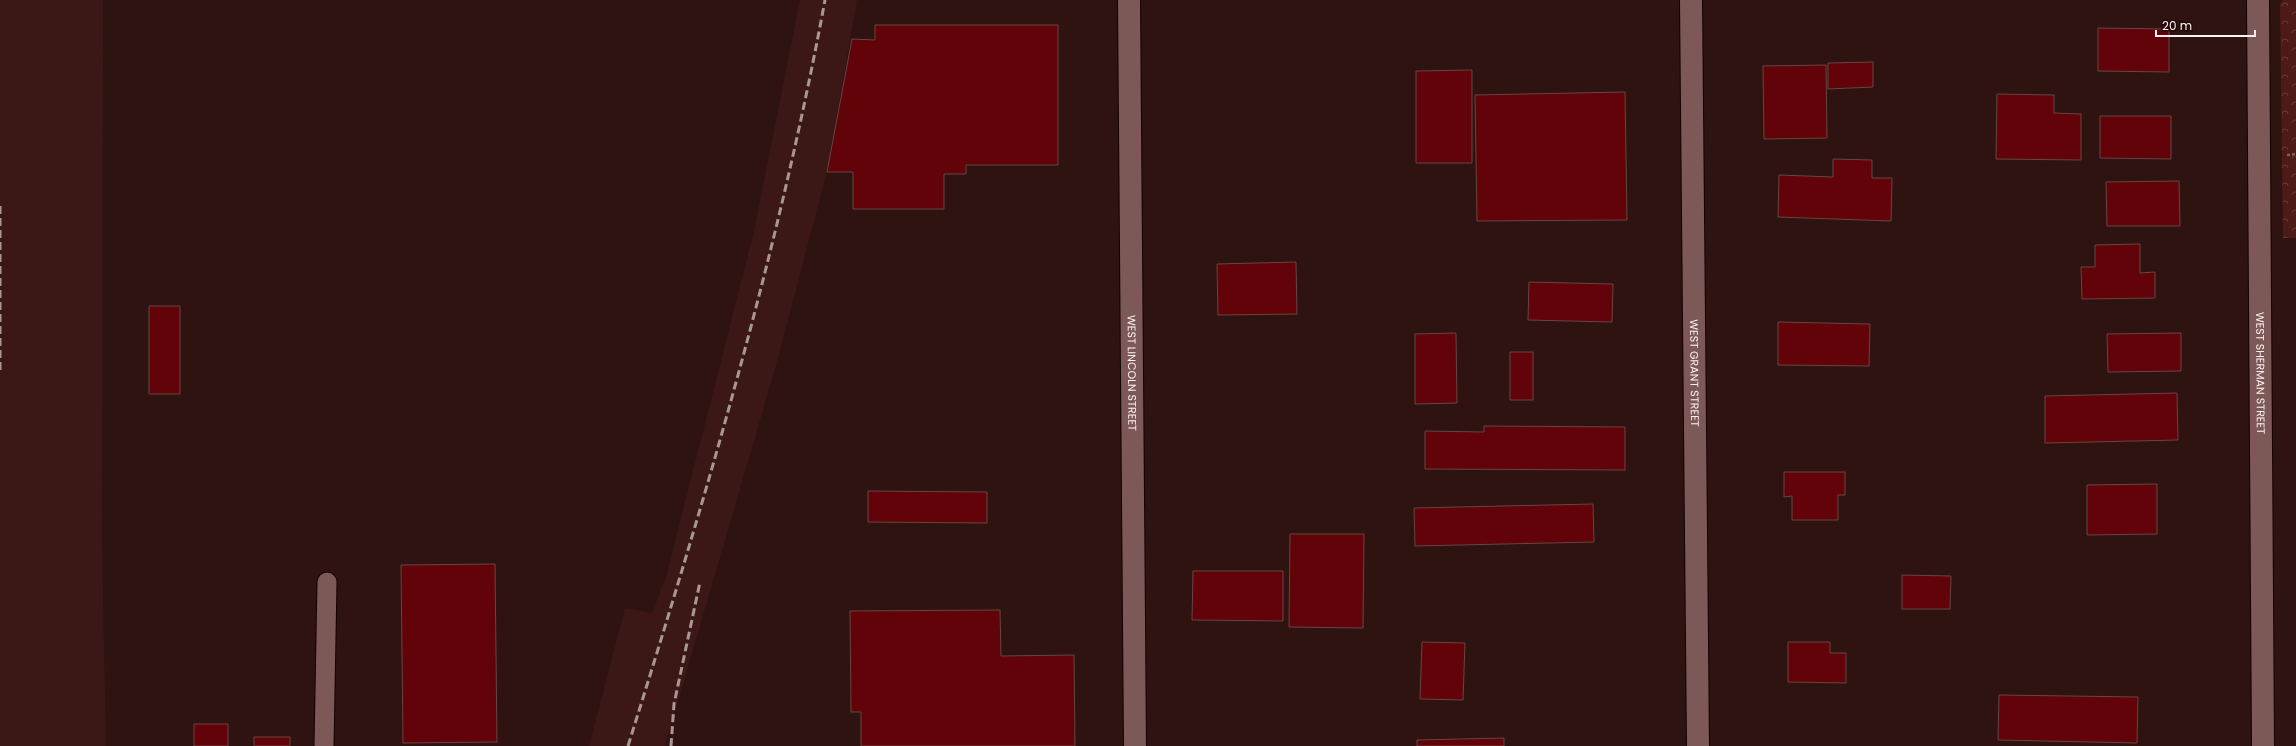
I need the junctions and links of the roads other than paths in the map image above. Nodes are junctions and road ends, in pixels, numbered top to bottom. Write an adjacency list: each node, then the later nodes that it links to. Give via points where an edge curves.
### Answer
1 (1129, 0): 6 (street, WEST LINCOLN STREET)
2 (1691, 0): 7 (street, WEST GRANT STREET)
3 (2258, 0): 8 (street, WEST SHERMAN STREET)
4 (327, 582): 5 (lane)
5 (324, 746)
6 (1135, 746)
7 (1698, 746)
8 (2263, 746)

